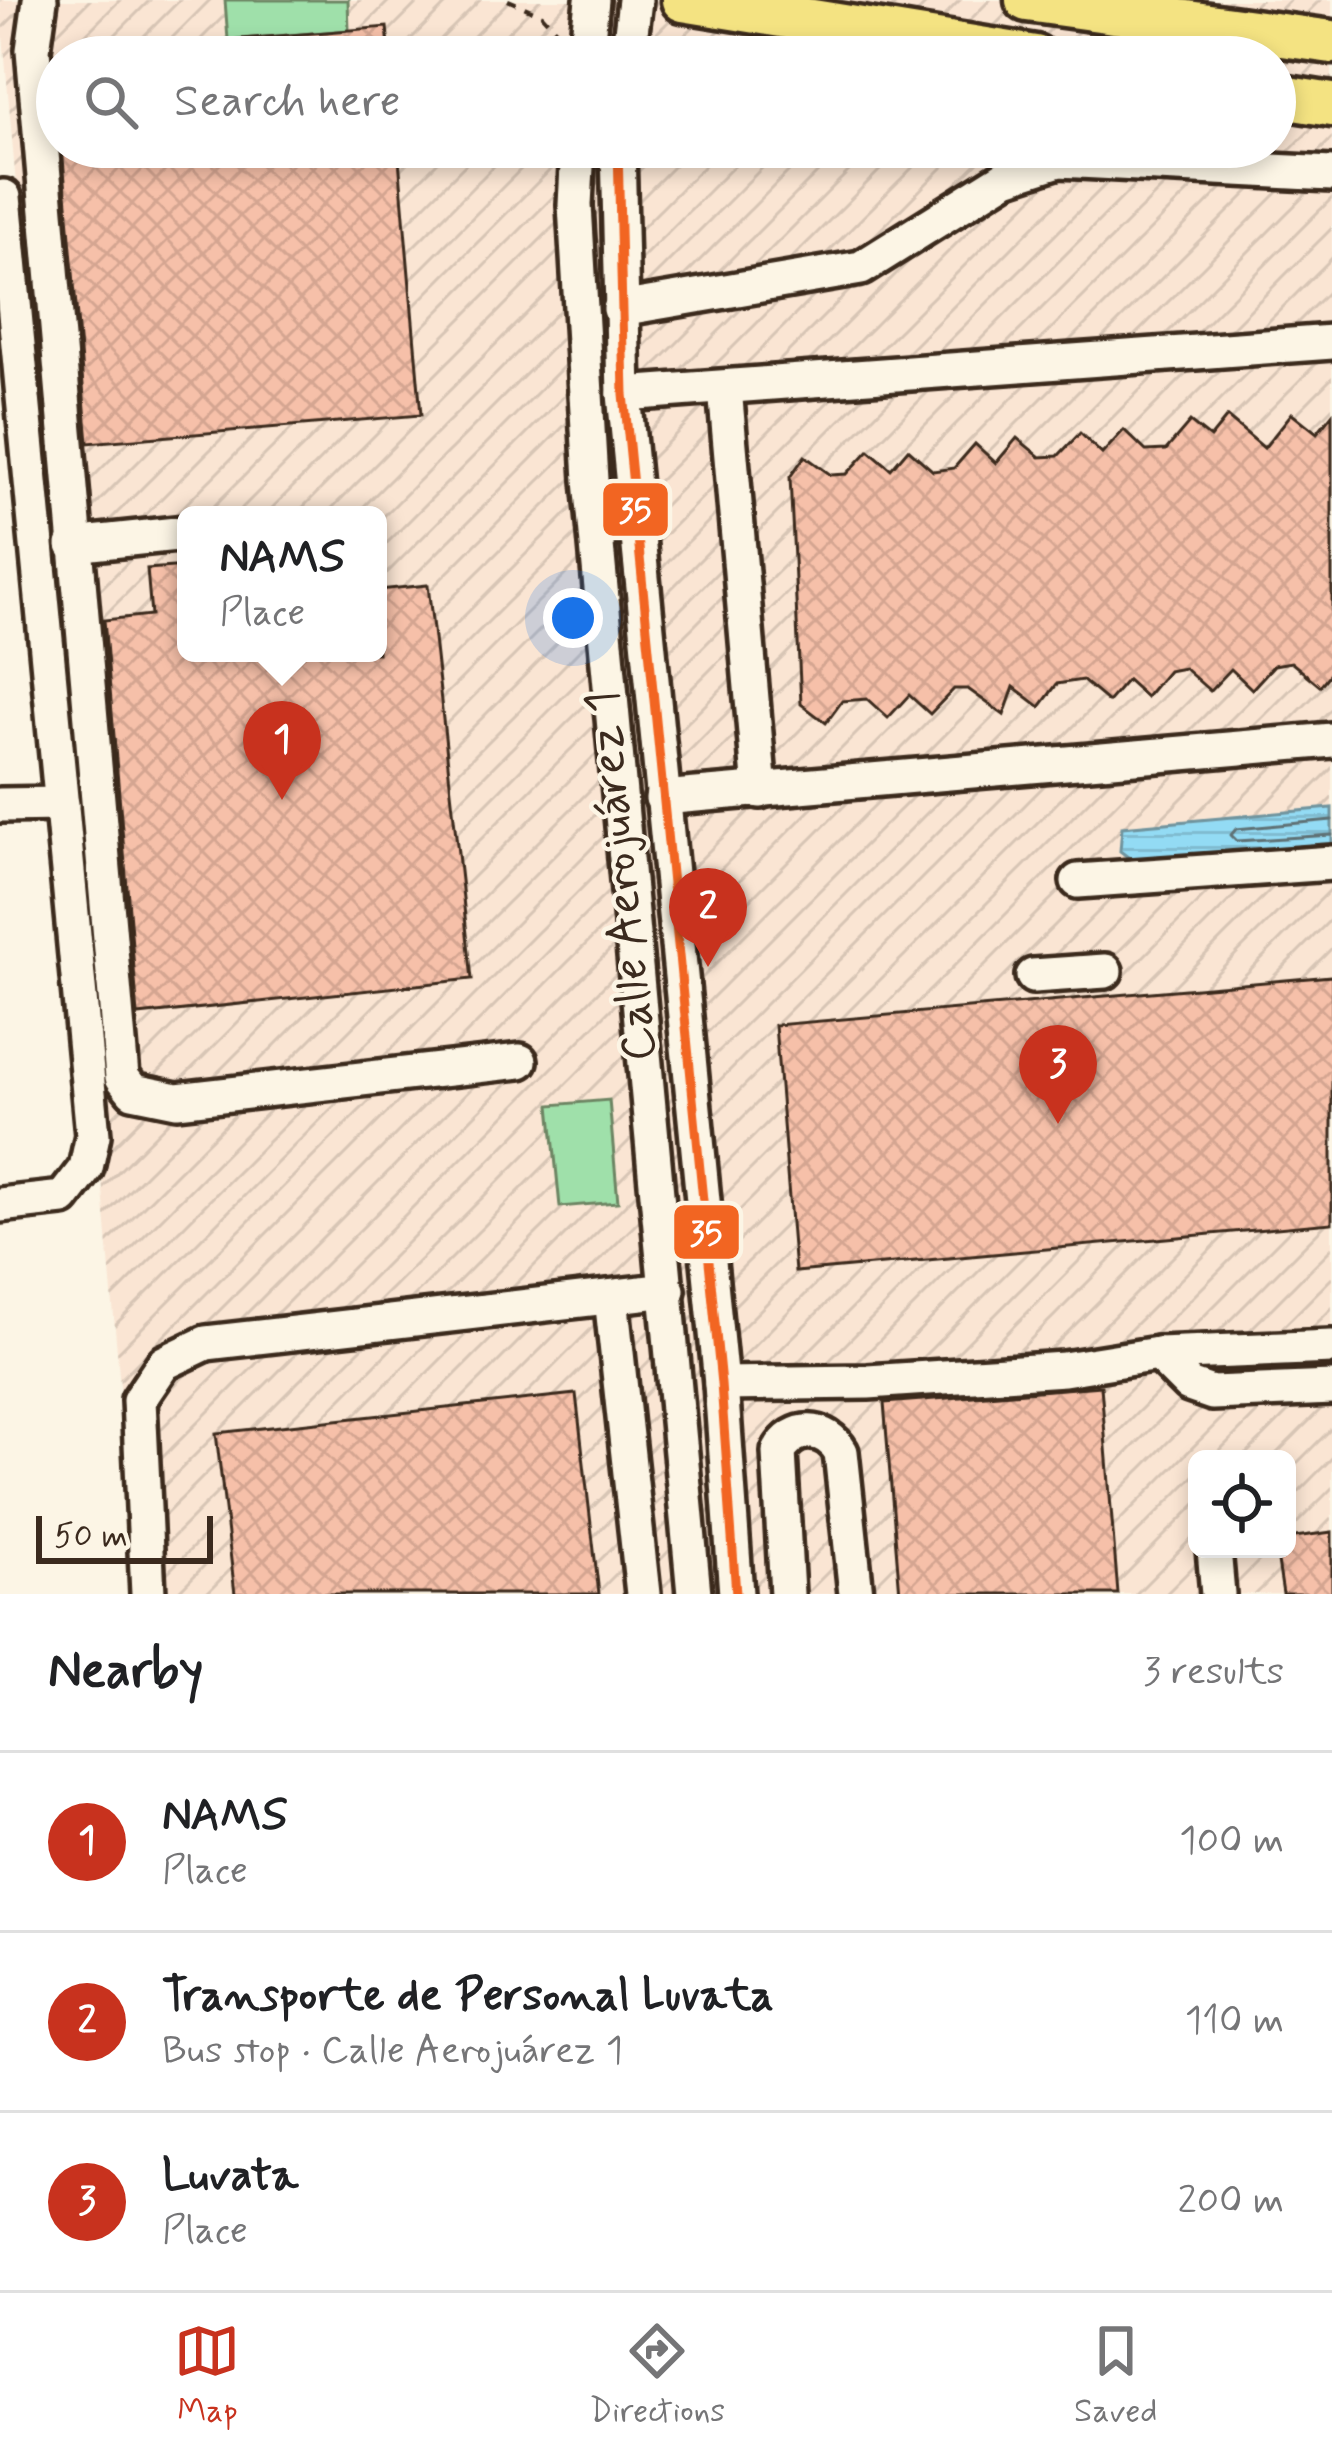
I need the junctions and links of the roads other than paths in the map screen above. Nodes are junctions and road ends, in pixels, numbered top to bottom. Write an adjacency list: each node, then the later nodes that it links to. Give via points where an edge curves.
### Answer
1 (40, 0): 12 (street)
2 (592, 0): 6 (street)
3 (635, 0): 7 (street)
4 (683, 0): 8 (main road)
5 (1041, 1): 9 (main road)
6 (578, 36)
7 (631, 36)
8 (905, 36)
9 (1289, 36)
10 (1296, 37): 11 (main road)
11 (1332, 42)
12 (36, 87)
13 (1296, 99): 14 (main road)
14 (1332, 105)
15 (43, 168): 28 (street)
16 (577, 168): 40 (street, Calle Aerojuárez 1, via 591,480)
17 (618, 168): 22 (street, Calle Aerojuárez 1)
18 (1034, 168): 22 (street, via 1006,177 862,268)
19 (1215, 168): 20 (street)
20 (1332, 174)
21 (4, 197): 26 (street)
22 (620, 309): 25 (street, Calle Aerojuárez 1)
23 (1332, 342): 24 (street)
24 (725, 388): 25 (street); 30 (street)
25 (624, 394): 31 (street, Calle Aerojuárez 1)
26 (15, 469): 32 (street)
27 (177, 533): 28 (street)
28 (73, 545): 38 (street, via 118,1061 133,1091 177,1100)
29 (1332, 740): 30 (street)
30 (760, 791): 31 (street)
31 (662, 798): 44 (street, Calle Aerojuárez 1)
32 (62, 804): 33 (street); 39 (street, via 93,1135 79,1180 63,1198)
33 (0, 805)
34 (1332, 863): 35 (street)
35 (1078, 880)
36 (1105, 971): 37 (street)
37 (1033, 976)
38 (520, 1061)
39 (0, 1205)
40 (668, 1290): 41 (street); 49 (street, Calle Aerojuárez 1)
41 (611, 1297): 47 (street, via 206,1343 164,1363 148,1380 138,1416); 48 (street)
42 (1332, 1347): 43 (street)
43 (1158, 1354): 44 (street, via 1064,1369); 45 (street, via 1189,1385 1212,1393)
44 (721, 1384): 50 (street, Calle Aerojuárez 1)
45 (1332, 1388)
46 (1215, 1558): 53 (street)
47 (148, 1594)
48 (643, 1594)
49 (694, 1594)
50 (736, 1594)
51 (788, 1594): 52 (street, via 779,1452 808,1431 831,1438 841,1452)
52 (856, 1594)
53 (1218, 1594)

